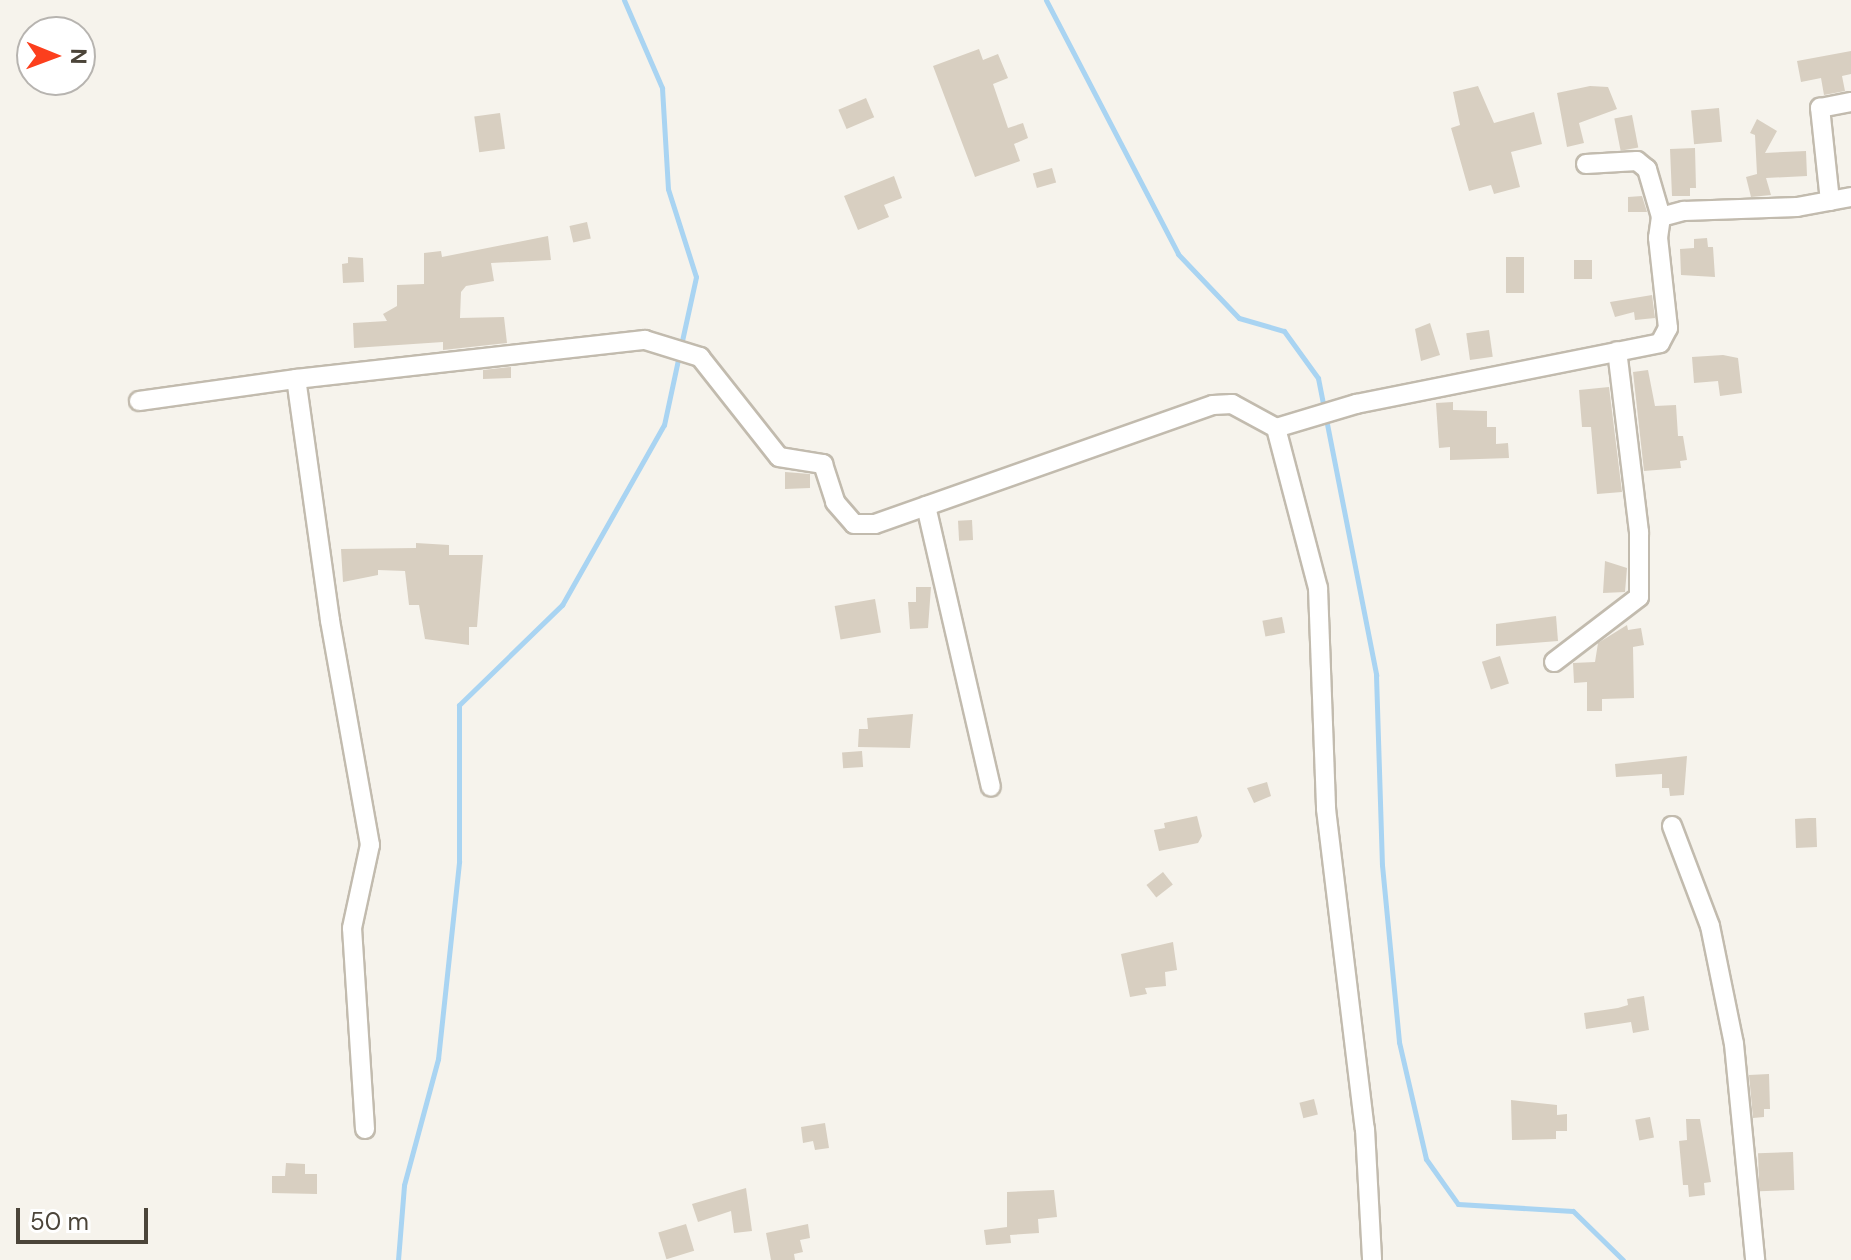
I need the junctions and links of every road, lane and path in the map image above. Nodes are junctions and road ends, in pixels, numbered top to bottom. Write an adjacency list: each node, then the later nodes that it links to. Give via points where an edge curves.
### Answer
1 (1851, 102): 4 (street, via 1820,108)
2 (1586, 164): 5 (street, via 1637,161 1647,169)
3 (1851, 197): 4 (street)
4 (1830, 201): 5 (street)
5 (1661, 217): 6 (street, via 1658,238 1668,328 1660,343)
6 (1617, 351): 9 (street, via 1356,404); 11 (street, via 1639,532 1639,597)
7 (296, 379): 8 (street); 10 (street, via 645,340 700,357 779,457 823,464 835,502 854,524 875,524); 14 (street, via 330,620 370,845 352,928)
8 (139, 401)
9 (1276, 428): 10 (street, via 1232,404 1213,405); 15 (street, via 1318,588 1326,809 1365,1129)
10 (926, 506): 12 (street)
11 (1554, 662)
12 (991, 787)
13 (1672, 826): 16 (street, via 1710,926 1734,1044)
14 (365, 1129)
15 (1372, 1260)
16 (1755, 1260)

